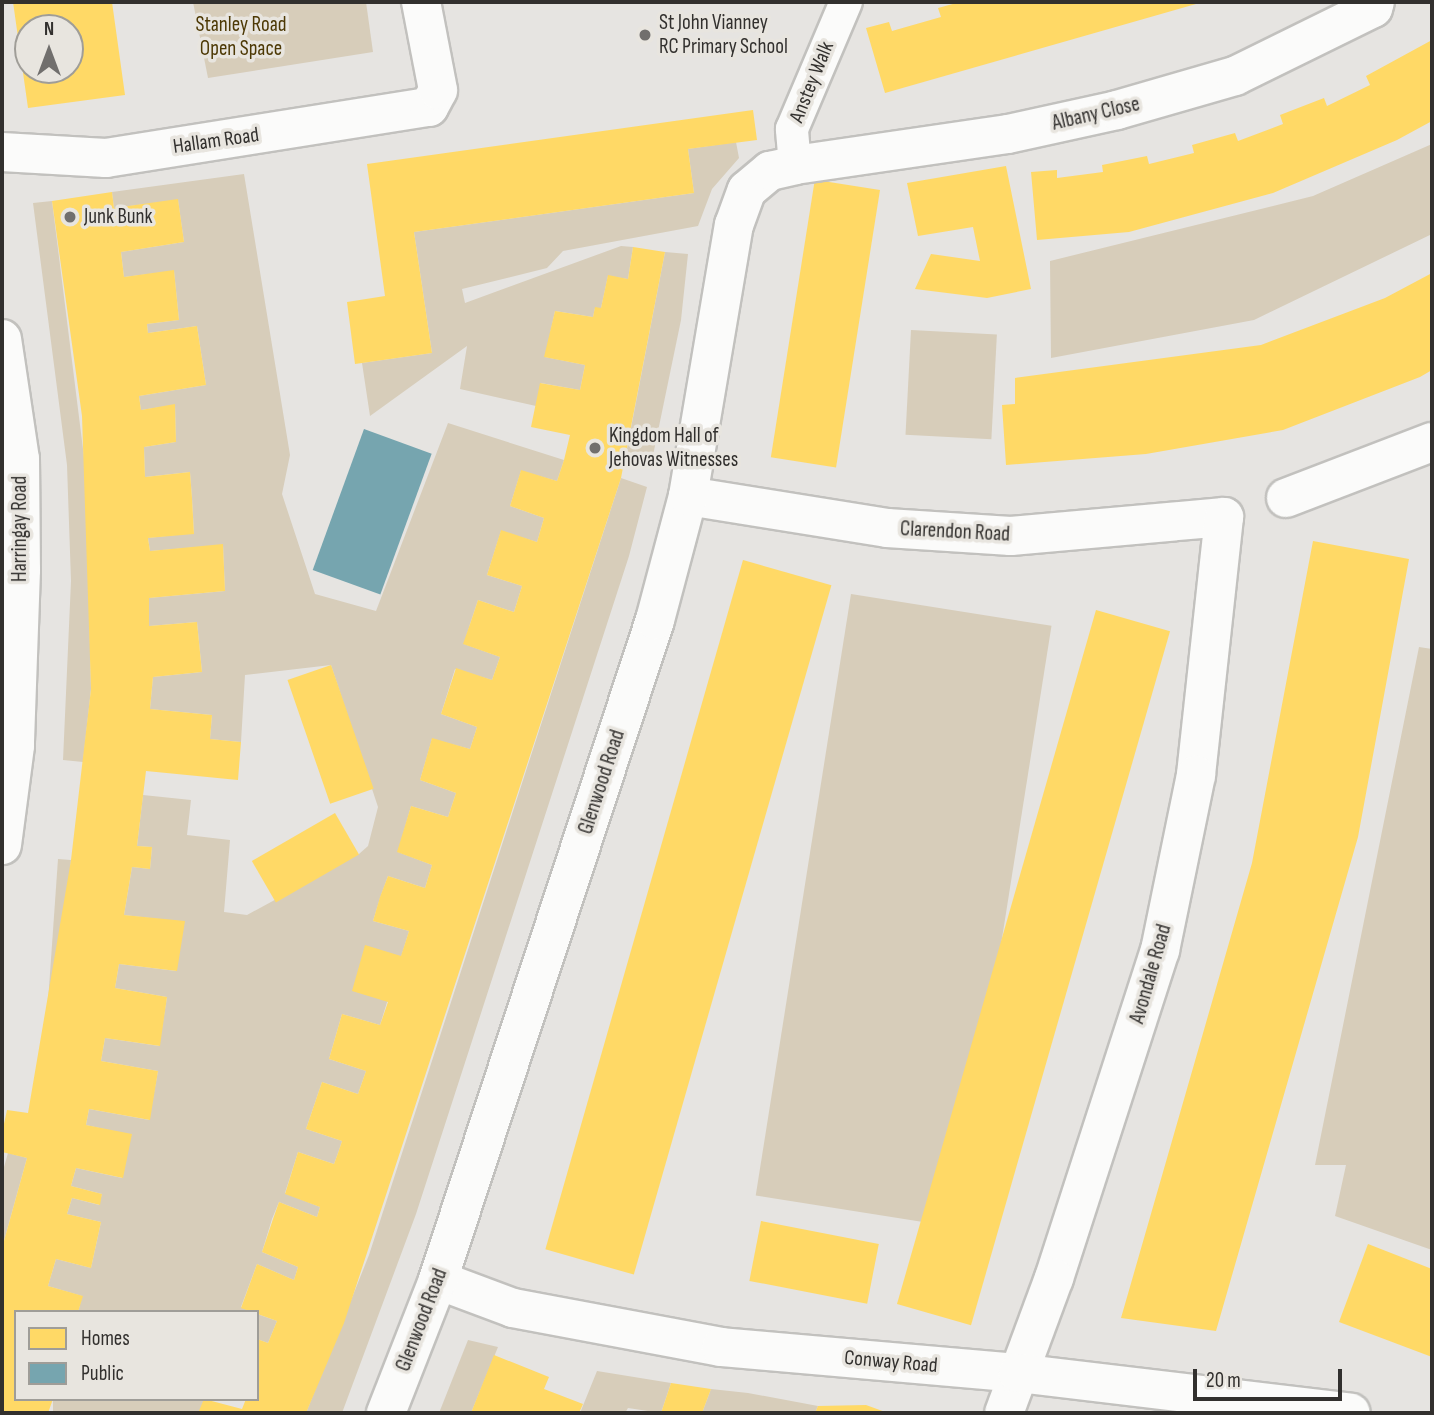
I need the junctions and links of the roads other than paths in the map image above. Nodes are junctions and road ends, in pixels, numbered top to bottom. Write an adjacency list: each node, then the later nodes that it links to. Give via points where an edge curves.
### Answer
1 (421, 2): 4 (street, Hallam Road, via 438,90 429,107 106,158)
2 (846, 2): 5 (street, Anstey Walk, via 792,129)
3 (1375, 2): 5 (street, Albany Close, via 1373,8 1235,76 1117,110 1008,134)
4 (2, 152)
5 (795, 165): 8 (street, Glenwood Road, via 770,171 747,190 734,225)
6 (2, 339): 11 (street, Harringay Road, via 20,459 21,556 15,746)
7 (1432, 442): 9 (street)
8 (688, 496): 10 (street, Clarendon Road, via 874,526 1011,536); 12 (street, Glenwood Road, via 655,620)
9 (1286, 498)
10 (1224, 517): 13 (street, Avondale Road, via 1196,775 1160,950 1054,1278)
11 (2, 845)
12 (438, 1280): 13 (street, Conway Road, via 513,1308 708,1345); 14 (street, Glenwood Road)
13 (1018, 1373): 15 (street, Avondale Road); 16 (street, Conway Road)
14 (386, 1413)
15 (1004, 1413)
16 (1351, 1413)

